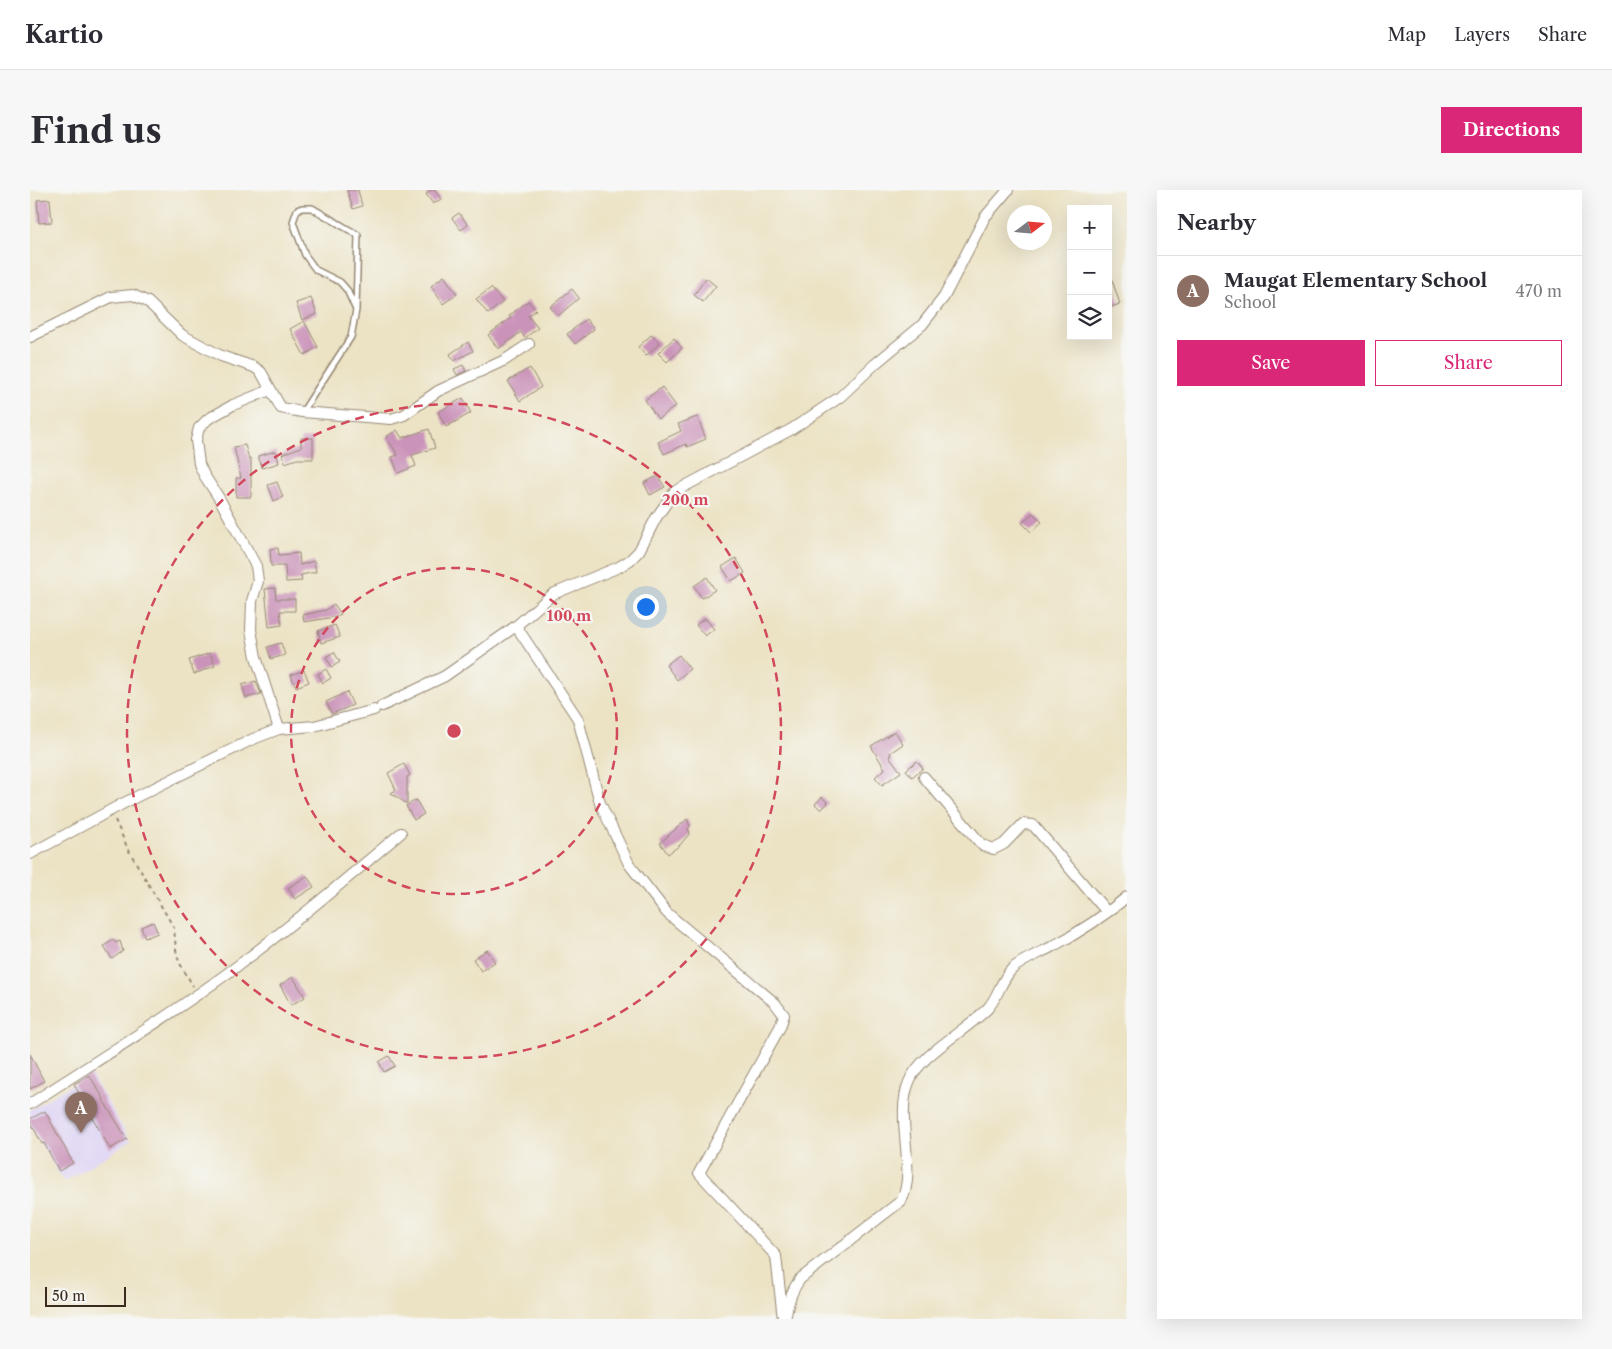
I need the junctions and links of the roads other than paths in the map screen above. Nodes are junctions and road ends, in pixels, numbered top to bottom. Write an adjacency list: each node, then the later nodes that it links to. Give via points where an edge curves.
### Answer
1 (1008, 190): 7 (street, via 985,217 944,297 922,325 840,397 739,459 674,492 639,551 630,560 553,594)
2 (356, 310): 2 (lane, via 340,282 316,270 305,255 293,222 298,210 312,208 358,235); 6 (lane, via 351,337)
3 (30, 337): 5 (street, via 111,297 133,295 148,302 182,335 221,356 254,367 261,372)
4 (530, 344): 6 (street, via 505,360 438,391 398,418)
5 (270, 390): 6 (street, via 281,408); 8 (street, via 208,419 199,428 196,440 204,475 256,566 258,581 252,601 251,630 256,657)
6 (302, 412)
7 (516, 626): 8 (street, via 445,676 378,708 314,726); 15 (street, via 578,719 600,803 629,864 667,913 775,1003 784,1015 699,1173 776,1256)
8 (279, 729): 11 (street, via 253,739)
9 (924, 777): 13 (street, via 982,845 994,849 1004,844 1024,824 1033,824)
10 (401, 833): 14 (street, via 290,926 234,968)
11 (30, 854)
12 (1127, 897): 13 (street)
13 (1107, 912): 15 (street, via 1011,970 990,1007 916,1068 908,1082 903,1115 906,1192 901,1201 800,1279 792,1290)
14 (30, 1104)
15 (785, 1319)

